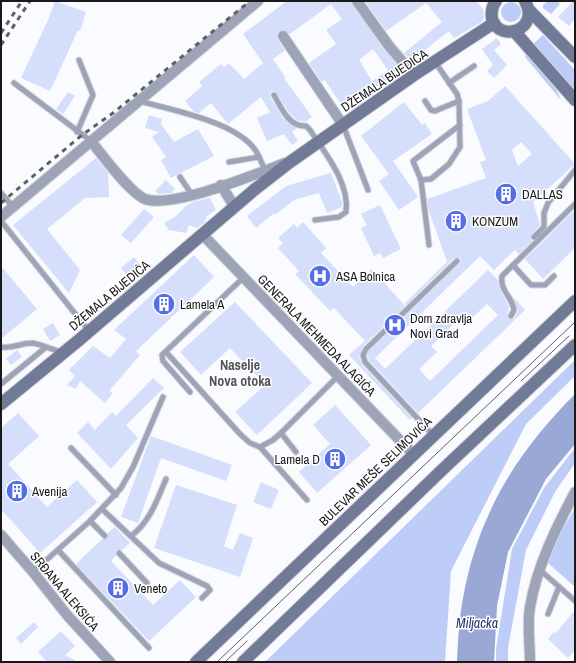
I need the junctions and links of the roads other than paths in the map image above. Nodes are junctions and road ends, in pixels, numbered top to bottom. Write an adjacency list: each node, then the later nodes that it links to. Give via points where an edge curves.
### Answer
1 (258, 1): 17 (street)
2 (357, 1): 12 (street, via 389,46)
3 (491, 3): 5 (main road)
4 (527, 4): 6 (main road, via 526,23); 8 (main road)
5 (494, 23): 6 (main road, via 504,31); 10 (main road, DŽEMALA BIJEDIĆA)
6 (514, 31): 16 (main road)
7 (283, 36): 20 (street)
8 (575, 57)
9 (79, 60): 22 (lane, via 93,94)
10 (435, 62): 12 (main road, DŽEMALA BIJEDIĆA); 14 (lane)
11 (474, 66): 14 (lane)
12 (414, 75): 20 (main road, DŽEMALA BIJEDIĆA)
13 (14, 83): 22 (lane)
14 (449, 83): 19 (lane)
15 (274, 95): 24 (lane, via 292,123 306,126)
16 (575, 100)
17 (138, 101): 23 (street); 25 (lane, via 231,129 256,150)
18 (425, 101): 19 (lane, via 432,110 435,110)
19 (459, 101): 21 (lane)
20 (343, 125): 24 (main road, DŽEMALA BIJEDIĆA); 33 (lane)
21 (460, 125): 31 (lane, via 460,146 449,164 431,179); 31 (lane, via 413,162)
22 (77, 132): 23 (lane)
23 (91, 141): 35 (street, DŽEMALA BIJEDIĆA, via 132,190 144,198 157,202); 38 (street)
24 (318, 142): 27 (main road, DŽEMALA BIJEDIĆA); 40 (lane, via 342,184 347,203 346,212 339,217)
25 (259, 157): 26 (lane); 28 (lane)
26 (229, 162)
27 (290, 162): 28 (street, DŽEMALA BIJEDIĆA); 37 (main road, DŽEMALA BIJEDIĆA)
28 (266, 170): 32 (street, DŽEMALA BIJEDIĆA)
29 (575, 170): 43 (lane, via 548,203 544,213 544,227)
30 (180, 177): 35 (lane)
31 (421, 180): 44 (lane)
32 (221, 186): 35 (street, DŽEMALA BIJEDIĆA); 37 (street)
33 (368, 190)
34 (1, 193): 38 (lane)
35 (192, 195)
36 (575, 204): 46 (lane)
37 (234, 206): 42 (main road, DŽEMALA BIJEDIĆA)
38 (13, 207): 39 (street)
39 (1, 217)
40 (315, 220)
41 (1, 221): 51 (lane)
42 (202, 234): 48 (street, GENERALA MEHMEDA ALAGIĆA); 51 (main road, DŽEMALA BIJEDIĆA)
43 (534, 237)
44 (429, 245)
45 (457, 261): 63 (lane, via 366,349 363,355 365,362)
46 (513, 265): 47 (lane, via 531,285 545,285); 50 (lane, via 502,276 501,284 513,304)
47 (554, 276)
48 (243, 278): 56 (lane); 57 (street, GENERALA MEHMEDA ALAGIĆA)
49 (575, 300): 63 (main road, BULEVAR MEŠE SELIMOVIĆA)
50 (511, 316)
51 (89, 331): 55 (main road, DŽEMALA BIJEDIĆA)
52 (575, 345): 89 (main road)
53 (1, 348): 54 (lane, via 30,343)
54 (45, 348): 55 (lane); 58 (lane)
55 (63, 352): 61 (main road, DŽEMALA BIJEDIĆA)
56 (166, 352): 59 (lane, via 162,356 163,361); 64 (lane, via 240,434 250,443)
57 (338, 376): 62 (lane); 67 (street, GENERALA MEHMEDA ALAGIĆA)
58 (1, 384)
59 (190, 392)
60 (163, 397): 70 (lane, via 133,467)
61 (1, 404)
62 (280, 433): 64 (lane); 66 (lane)
63 (433, 435): 67 (main road, BULEVAR MEŠE SELIMOVIĆA)
64 (260, 447): 71 (lane)
65 (71, 448): 70 (lane)
66 (296, 452)
67 (413, 454): 88 (main road, BULEVAR MEŠE SELIMOVIĆA)
68 (166, 479): 76 (lane, via 148,519)
69 (575, 492): 79 (street, via 553,534)
70 (116, 495): 72 (lane)
71 (307, 500)
72 (102, 509): 73 (lane); 76 (lane)
73 (90, 521): 75 (lane); 77 (lane)
74 (1, 535): 80 (street, SRĐANA ALEKSIĆA)
75 (105, 536)
76 (131, 536): 83 (lane, via 160,563 207,586 210,590)
77 (58, 550): 80 (lane); 86 (lane)
78 (119, 553): 81 (lane)
79 (540, 570): 82 (lane); 90 (street, via 530,607)
80 (33, 572): 87 (street, SRĐANA ALEKSIĆA, via 66,615)
81 (147, 583)
82 (559, 587): 84 (lane); 85 (lane)
83 (202, 598)
84 (575, 601)
85 (548, 614)
86 (150, 648)
87 (110, 662)
88 (196, 662)
89 (243, 662)
90 (530, 662)

